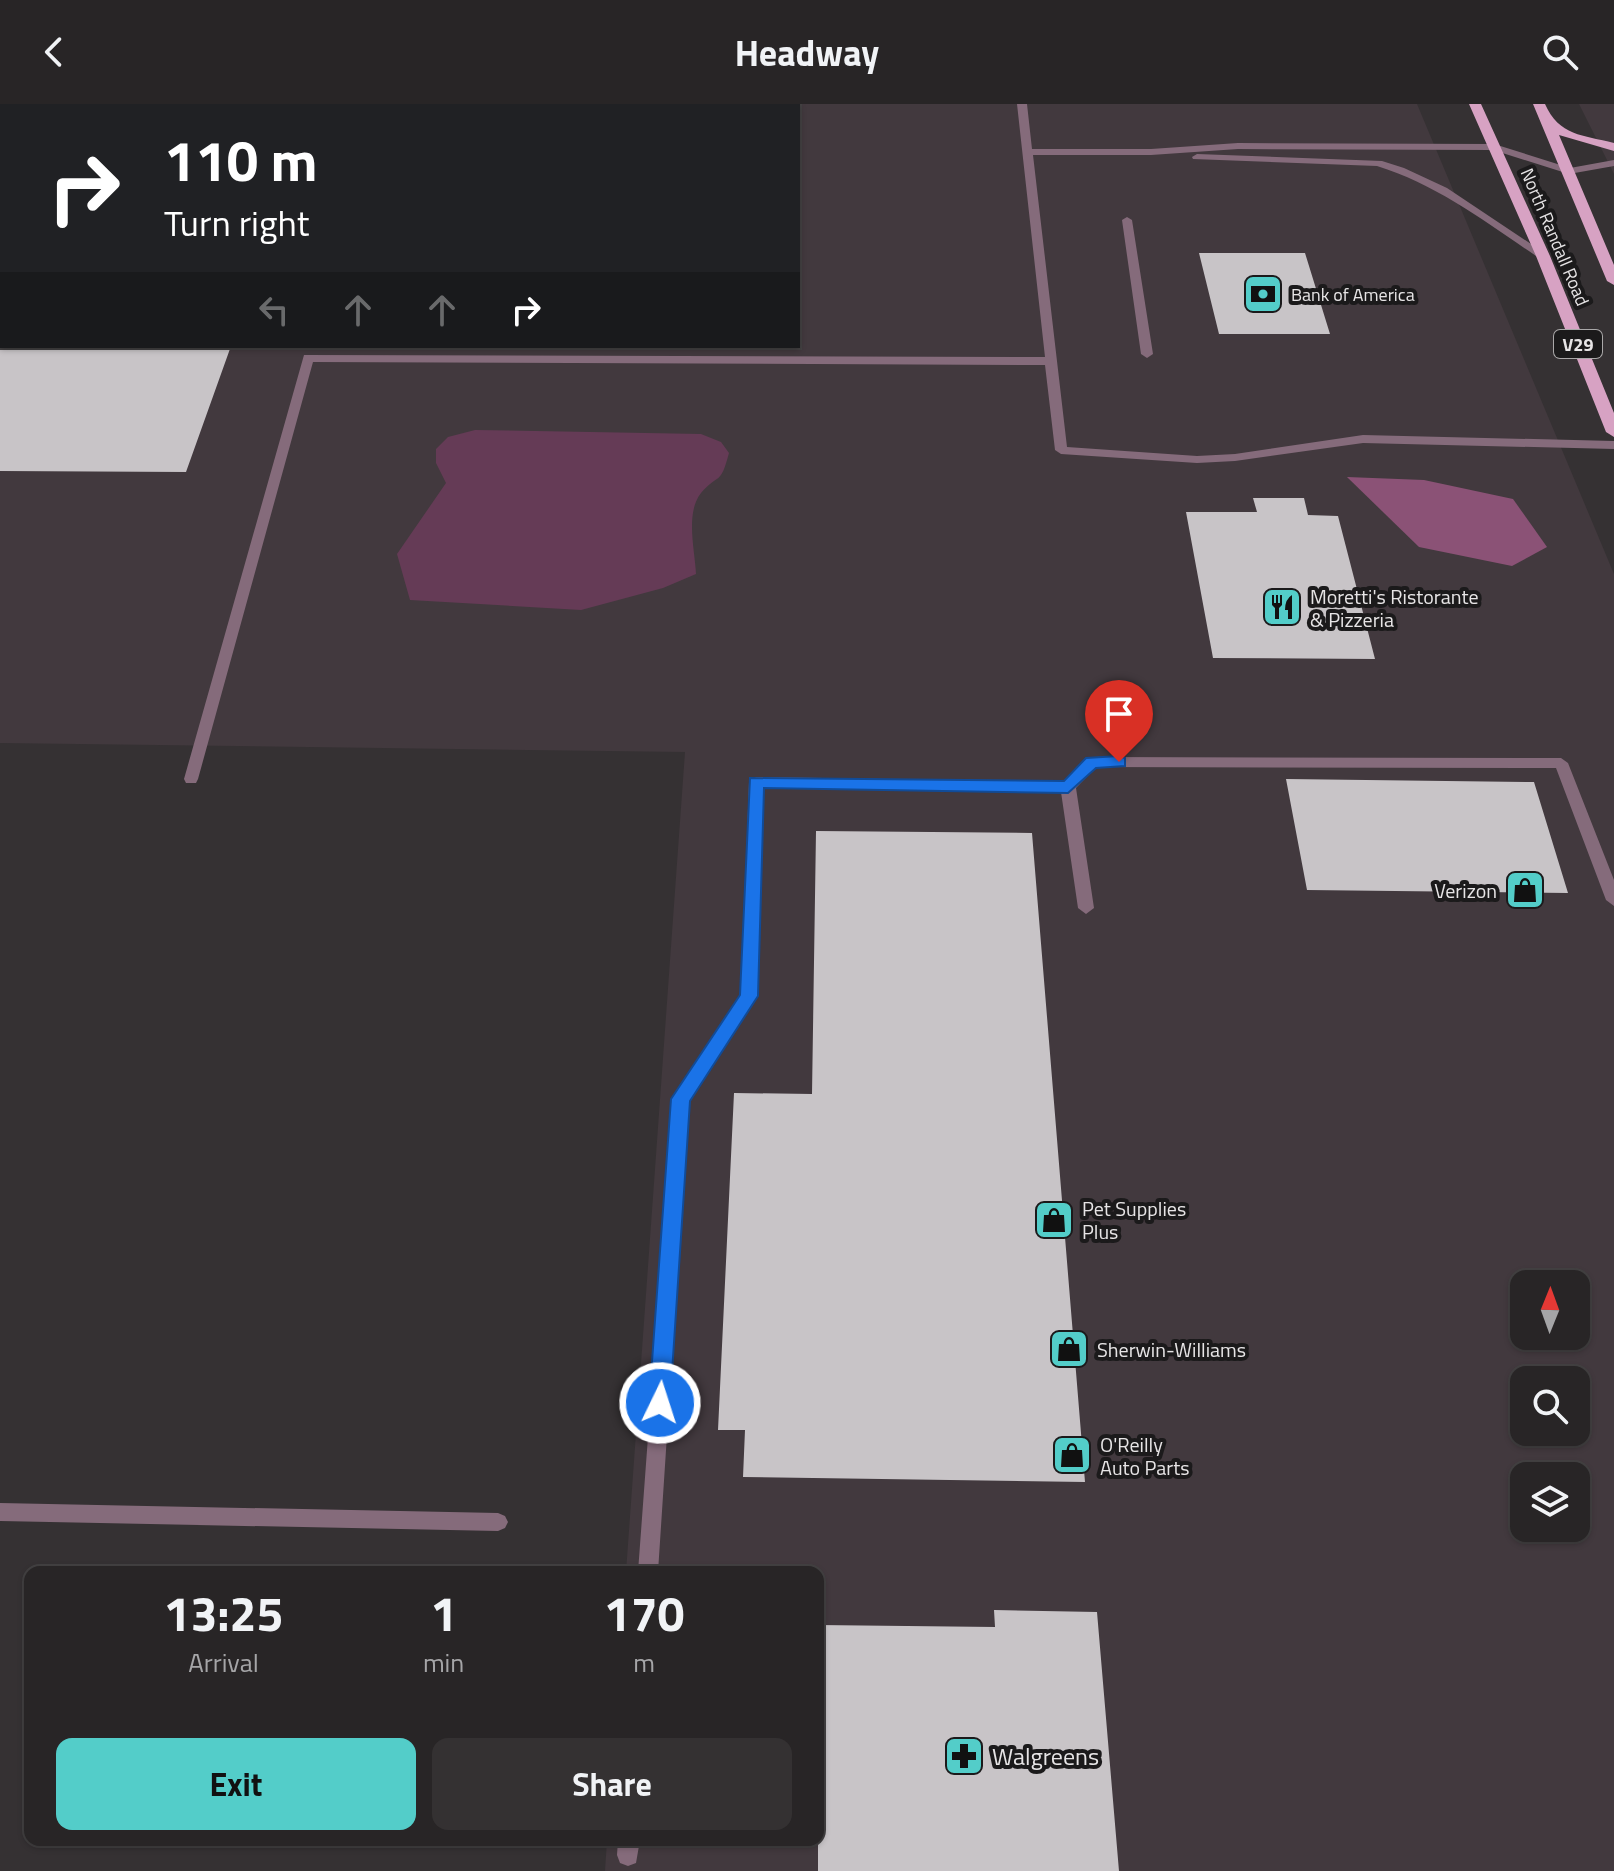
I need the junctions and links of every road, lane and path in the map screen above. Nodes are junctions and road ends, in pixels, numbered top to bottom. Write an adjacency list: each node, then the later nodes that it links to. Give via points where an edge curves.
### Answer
1 (1022, 104): 7 (lane)
2 (1475, 104): 5 (main road, North Randall Road / V29)
3 (1539, 104): 4 (main road, North Randall Road)
4 (1548, 124): 6 (main road, via 1570,136); 10 (main road, North Randall Road)
5 (1494, 147): 8 (lane, via 1238,146); 10 (lane); 12 (main road, North Randall Road / V29)
6 (1614, 147)
7 (1027, 152): 8 (lane); 17 (lane)
8 (1151, 152): 12 (lane, via 1235,161 1378,163 1406,170)
9 (1614, 163): 10 (lane)
10 (1569, 171): 13 (main road, North Randall Road)
11 (1127, 220): 16 (lane)
12 (1543, 256): 18 (main road, North Randall Road / V29)
13 (1614, 281)
14 (310, 352): 15 (lane); 20 (lane)
15 (659, 353): 17 (lane)
16 (1147, 354)
17 (1052, 361): 19 (lane, via 1061,450 1180,460 1363,439)
18 (1614, 432)
19 (1614, 445)
20 (191, 779)
21 (1068, 787): 22 (lane, via 1092,762 1561,763); 23 (lane); 26 (lane, via 756,782 749,996 681,1099)
22 (1614, 900)
23 (1086, 908)
24 (0, 1512): 25 (lane)
25 (498, 1522)
26 (648, 1566)

